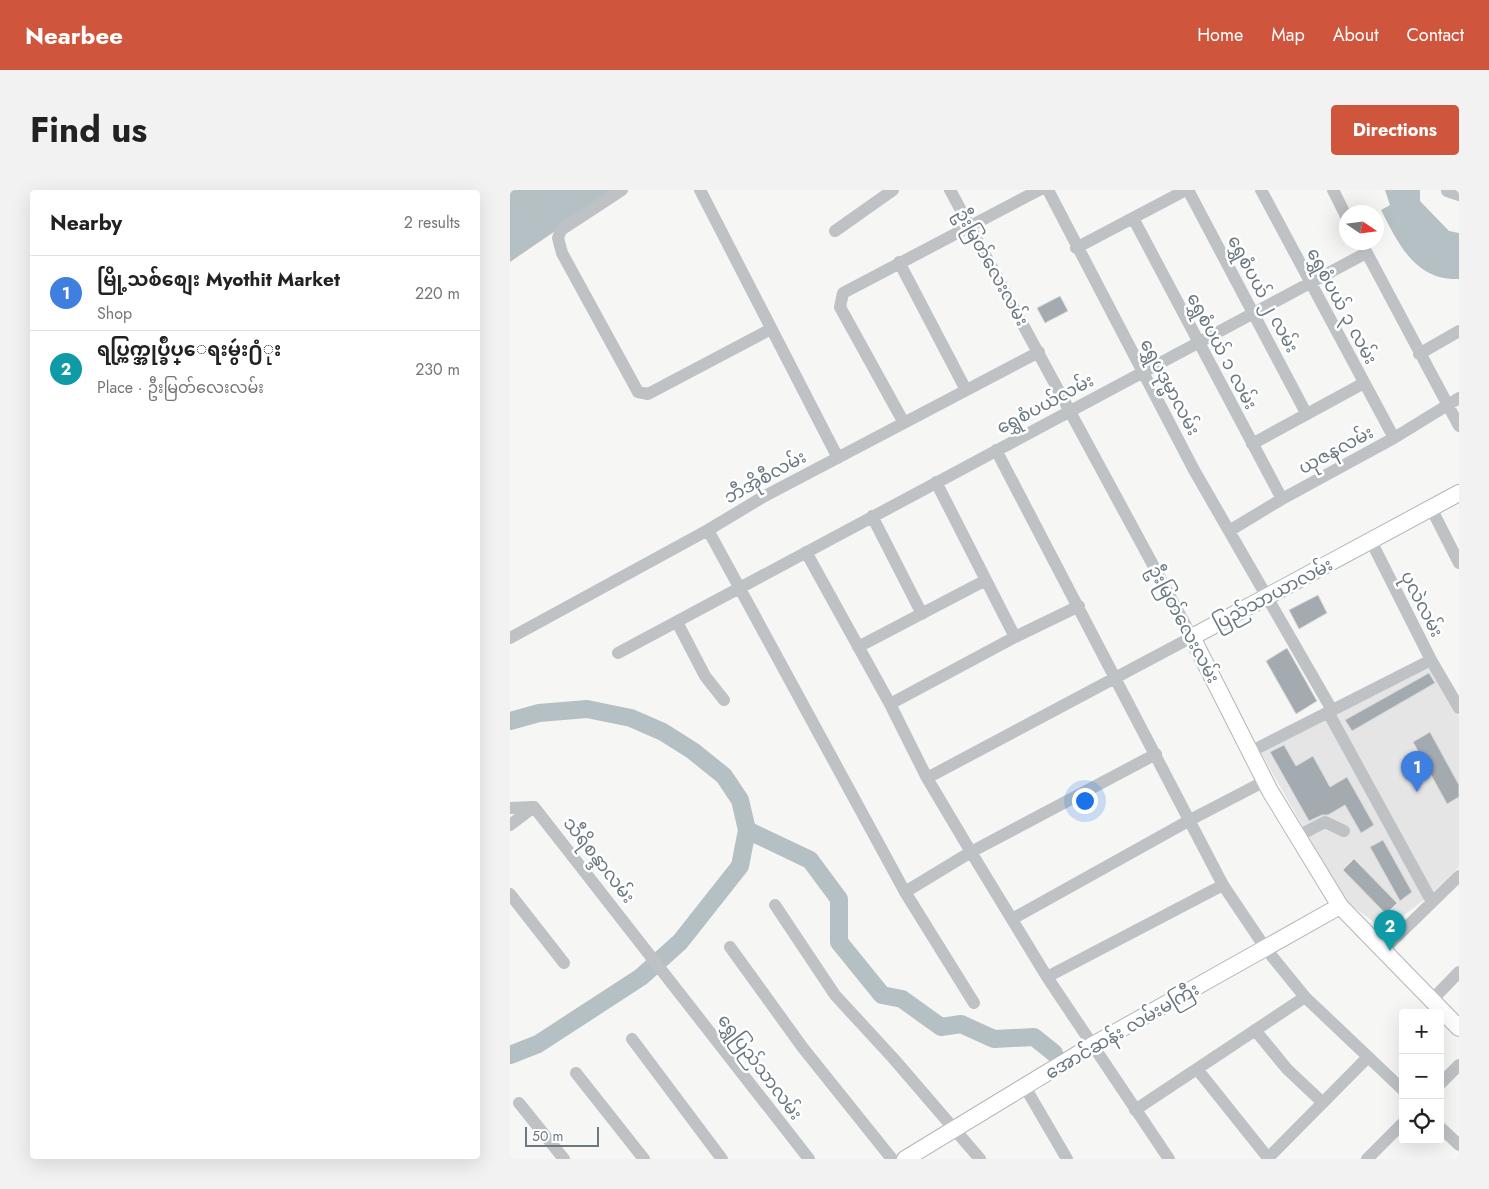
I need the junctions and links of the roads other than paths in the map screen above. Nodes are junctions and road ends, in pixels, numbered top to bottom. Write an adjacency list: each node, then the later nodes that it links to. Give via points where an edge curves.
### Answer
1 (622, 190): 20 (street, via 561,230 558,238 562,253 638,392 648,394)
2 (700, 190): 20 (street)
3 (893, 190): 13 (street)
4 (950, 190): 12 (street, ဦးမြတ်လေးလမ်း)
5 (1039, 190): 12 (street)
6 (1048, 190): 14 (street, ရွှေပဒုမ္မာလမ်း)
7 (1187, 190): 11 (street); 19 (street, ရွှေစံပယ် ၂ လမ်း)
8 (1261, 190): 18 (street, ရွှေစံပယ် ၃ လမ်း)
9 (1333, 190): 10 (street)
10 (1340, 205)
11 (1133, 218): 14 (street); 22 (street, ရွှေစံပယ် ၁ လမ်း)
12 (969, 225): 17 (street); 23 (street, ဦးမြတ်လေးလမ်း)
13 (835, 231)
14 (1076, 248): 25 (street, ရွှေပဒုမ္မာလမ်း)
15 (1361, 250): 18 (street, ရွှေစံပယ်လမ်း)
16 (1365, 250): 24 (street)
17 (899, 262): 27 (street); 31 (street, via 843,293 840,307)
18 (1310, 284): 19 (street, ရွှေစံပယ်လမ်း); 26 (street, ရွှေစံပယ် ၃ လမ်း)
19 (1253, 313): 22 (street, ရွှေစံပယ်လမ်း); 30 (street, ရွှေစံပယ် ၂ လမ်း)
20 (771, 329): 36 (street)
21 (1459, 331): 24 (street)
22 (1197, 342): 25 (street, ရွှေစံပယ်လမ်း); 34 (street, ရွှေစံပယ် ၁ လမ်း)
23 (1039, 352): 27 (street, ဘီအိုစီလမ်း); 29 (street, ဦးမြတ်လေးလမ်း)
24 (1420, 354): 28 (street)
25 (1142, 372): 29 (street, ရွှေစံပယ်လမ်း); 43 (street, ရွှေပဒုမ္မာလမ်း)
26 (1364, 383): 30 (street); 33 (street, ရွှေစံပယ် ၃ လမ်း)
27 (966, 390): 31 (street, ဘီအိုစီလမ်း)
28 (1453, 402): 32 (street); 33 (street, ယုဇနလမ်း)
29 (1068, 411): 35 (street, ရွှေစံပယ်လမ်း); 55 (street, ဦးမြတ်လေးလမ်း)
30 (1306, 413): 34 (street)
31 (904, 423): 36 (street, ဘီအိုစီလမ်း)
32 (1459, 426)
33 (1394, 438): 39 (street, ယုဇနလမ်း)
34 (1252, 444): 39 (street, ရွှေစံပယ် ၁ လမ်း)
35 (996, 450): 37 (street, ရွှေစံပယ်လမ်း); 50 (street)
36 (838, 458): 42 (street, ဘီအိုစီလမ်း)
37 (936, 482): 41 (street, ရွှေစံပယ်လမ်း); 47 (street)
38 (1459, 493): 40 (main road, ပြည်သာယာလမ်း)
39 (1282, 499): 43 (street, ယုဇနလမ်း)
40 (1430, 508): 44 (main road, ပြည်သာယာလမ်း); 46 (street)
41 (872, 516): 45 (street, ရွှေစံပယ်လမ်း); 51 (street)
42 (708, 530): 48 (street); 54 (street, ဘီအိုစီလမ်း)
43 (1229, 531): 49 (street, ရွှေပဒုမ္မာလမ်း)
44 (1371, 541): 49 (main road, ပြည်သာယာလမ်း); 58 (street, ပုလဲလမ်း)
45 (806, 552): 48 (street, ရွှေစံပယ်လမ်း); 56 (street)
46 (1459, 563)
47 (986, 580): 51 (street); 53 (street)
48 (740, 587): 52 (street, ရွှေစံပယ်လမ်း); 77 (street)
49 (1267, 597): 55 (main road, ပြည်သာယာလမ်း); 63 (street, ရွှေပဒုမ္မာလမ်း)
50 (1079, 606): 53 (street); 59 (street)
51 (922, 614): 56 (street)
52 (677, 622): 57 (street, ရွှေစံပယ်လမ်း); 60 (street, via 705,676)
53 (1015, 637): 61 (street)
54 (510, 638)
55 (1192, 638): 59 (street, ပြည်သာယာလမ်း); 64 (main road, ဦးမြတ်လေးလမ်း)
56 (858, 647): 61 (street)
57 (618, 654)
58 (1431, 660): 62 (street, ပုလဲလမ်း); 63 (street)
59 (1116, 676): 65 (street); 66 (street, ပြည်သာယာလမ်း)
60 (724, 700)
61 (890, 704): 66 (street)
62 (1459, 708)
63 (1330, 711): 64 (street); 79 (street, ရွှေပဒုမ္မာလမ်း)
64 (1250, 752): 67 (main road, ဦးမြတ်လေးလမ်း)
65 (1156, 754): 70 (street); 74 (street)
66 (928, 778): 74 (street)
67 (1266, 781): 70 (street); 73 (main road, ဦးမြတ်လေးလမ်း)
68 (534, 807): 69 (street); 71 (street); 89 (street, သီရိစန္ဒာလမ်း)
69 (510, 808)
70 (1190, 820): 76 (street); 82 (street)
71 (510, 825)
72 (1344, 830): 73 (street, via 1325,822)
73 (1298, 836): 81 (main road, ဦးမြတ်လေးလမ်း)
74 (971, 852): 77 (street); 82 (street)
75 (1459, 876): 79 (street)
76 (1223, 885): 84 (street); 88 (street)
77 (905, 892): 92 (street)
78 (510, 894): 86 (street)
79 (1432, 902): 85 (street)
80 (775, 905): 108 (street, via 835,995)
81 (1340, 906): 84 (main road, အောင်ဆန်း လမ်းမကြီး); 85 (main road, ဦးမြတ်လေးလမ်း)
82 (1012, 919): 88 (street)
83 (730, 947): 116 (street, via 803,1048)
84 (1266, 949): 90 (street); 96 (main road, အောင်ဆန်း လမ်းမကြီး)
85 (1383, 950): 91 (main road, ဦးမြတ်လေးလမ်း)
86 (564, 963)
87 (1459, 972): 91 (street)
88 (1046, 977): 96 (street)
89 (684, 997): 115 (street, ရွှေပြည်သာလမ်း)
90 (1305, 997): 94 (street); 97 (street)
91 (1432, 1000): 93 (main road, ဦးမြတ်လေးလမ်း)
92 (974, 1003)
93 (1459, 1028)
94 (1255, 1030): 99 (street); 105 (street, via 1287,1069)
95 (632, 1038): 114 (street)
96 (1091, 1046): 103 (main road, အောင်ဆန်း လမ်းမကြီး); 106 (street)
97 (1368, 1057): 102 (street); 105 (street)
98 (1459, 1065): 101 (street)
99 (1197, 1069): 106 (street); 111 (street)
100 (576, 1073): 113 (street)
101 (1444, 1080)
102 (1399, 1086)
103 (1025, 1087): 108 (main road, အောင်ဆန်း လမ်းမကြီး); 119 (street)
104 (519, 1103): 112 (street)
105 (1323, 1103): 111 (street)
106 (1135, 1110): 120 (street)
107 (1399, 1127): 121 (street)
108 (956, 1129): 117 (main road, အောင်ဆန်း လမ်းမကြီး); 118 (street)
109 (1444, 1131): 110 (street)
110 (1459, 1145)
111 (1268, 1158)
112 (564, 1159)
113 (644, 1159)
114 (722, 1159)
115 (809, 1159)
116 (892, 1159)
117 (905, 1159)
118 (980, 1159)
119 (1067, 1159)
120 (1169, 1159)
121 (1368, 1159)

